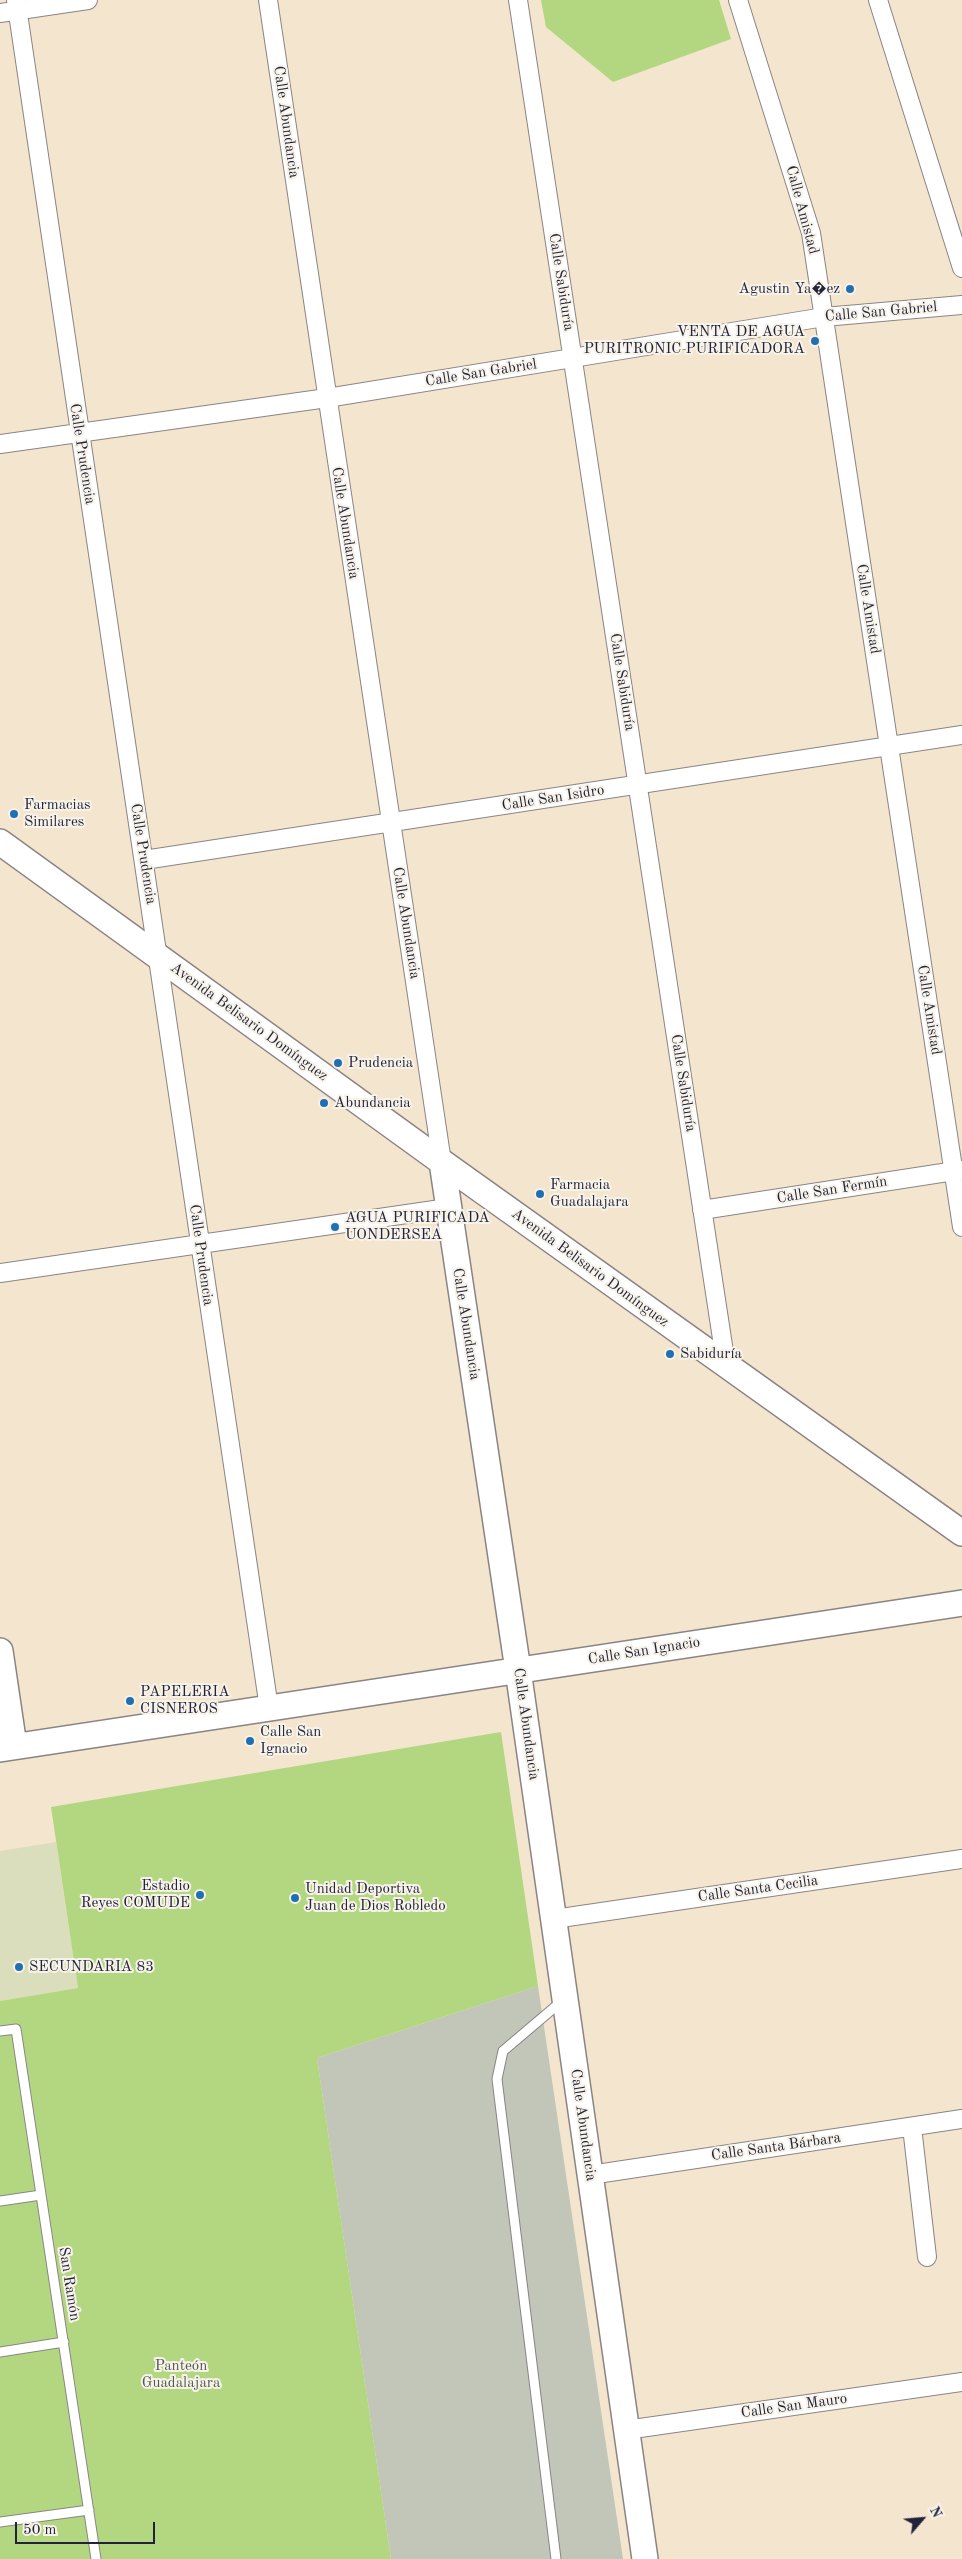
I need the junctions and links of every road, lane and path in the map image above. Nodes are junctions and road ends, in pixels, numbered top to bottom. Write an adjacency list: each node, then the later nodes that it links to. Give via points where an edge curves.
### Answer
1 (88, 0): 6 (street)
2 (268, 0): 11 (street, Calle Abundancia)
3 (518, 0): 10 (street, Calle Sabiduría)
4 (738, 0): 9 (street, Calle Amistad, via 811,233)
5 (878, 0): 7 (street)
6 (11, 8): 12 (street, Calle Prudencia)
7 (962, 268)
8 (962, 305): 9 (street, Calle San Gabriel)
9 (824, 317): 10 (street, Calle San Gabriel); 15 (street, Calle Amistad)
10 (572, 358): 11 (street, Calle San Gabriel); 16 (street, Calle Sabiduría)
11 (327, 398): 12 (street, Calle San Gabriel); 17 (street, Calle Abundancia)
12 (79, 433): 13 (street, Calle San Gabriel); 19 (street, Calle Prudencia)
13 (0, 444)
14 (962, 735): 15 (street, Calle San Isidro)
15 (889, 746): 16 (street, Calle San Isidro); 22 (street, Calle Amistad)
16 (638, 785): 17 (street, Calle San Isidro); 24 (street, Calle Sabiduría)
17 (391, 823): 19 (street, Calle San Isidro); 21 (street, Calle Abundancia)
18 (0, 842): 20 (street, Avenida Belisario Domínguez)
19 (144, 860): 20 (street, Calle Prudencia)
20 (159, 957): 21 (street, Avenida Belisario Domínguez); 26 (street, Calle Prudencia)
21 (442, 1162): 23 (street, Calle Abundancia); 28 (street, Avenida Belisario Domínguez)
22 (958, 1170): 24 (street, Calle San Fermín); 25 (street, Calle Amistad)
23 (448, 1208): 26 (street); 32 (street, Calle Abundancia)
24 (702, 1210): 28 (street, Calle Sabiduría)
25 (962, 1227)
26 (200, 1246): 27 (street); 33 (street, Calle Prudencia)
27 (0, 1273)
28 (726, 1365): 29 (street, Avenida Belisario Domínguez)
29 (962, 1533)
30 (962, 1603): 32 (street, Calle San Ignacio)
31 (0, 1651): 34 (street)
32 (518, 1670): 33 (street, Calle San Ignacio); 36 (street, Calle Abundancia)
33 (270, 1708): 34 (street, Calle San Ignacio)
34 (7, 1748)
35 (962, 1859): 36 (street, Calle Santa Cecilia)
36 (554, 1919): 37 (street, Calle Abundancia)
37 (565, 1999): 41 (street, Calle Abundancia); 52 (lane, via 503,2051 497,2079)
38 (0, 2032): 42 (lane, San Ramón, via 16,2029)
39 (962, 2119): 40 (street, Calle Santa Bárbara)
40 (912, 2127): 41 (street, Calle Santa Bárbara); 44 (street)
41 (590, 2175): 48 (street, Calle Abundancia)
42 (41, 2195): 43 (lane); 45 (lane, San Ramón)
43 (0, 2201)
44 (927, 2257)
45 (64, 2342): 46 (lane); 49 (lane, San Ramón)
46 (0, 2352)
47 (962, 2382): 48 (street, Calle San Mauro)
48 (626, 2430): 53 (street, Calle Abundancia)
49 (89, 2510): 50 (lane); 51 (lane, San Ramón)
50 (0, 2522)
51 (96, 2559)
52 (556, 2559)
53 (645, 2559)

